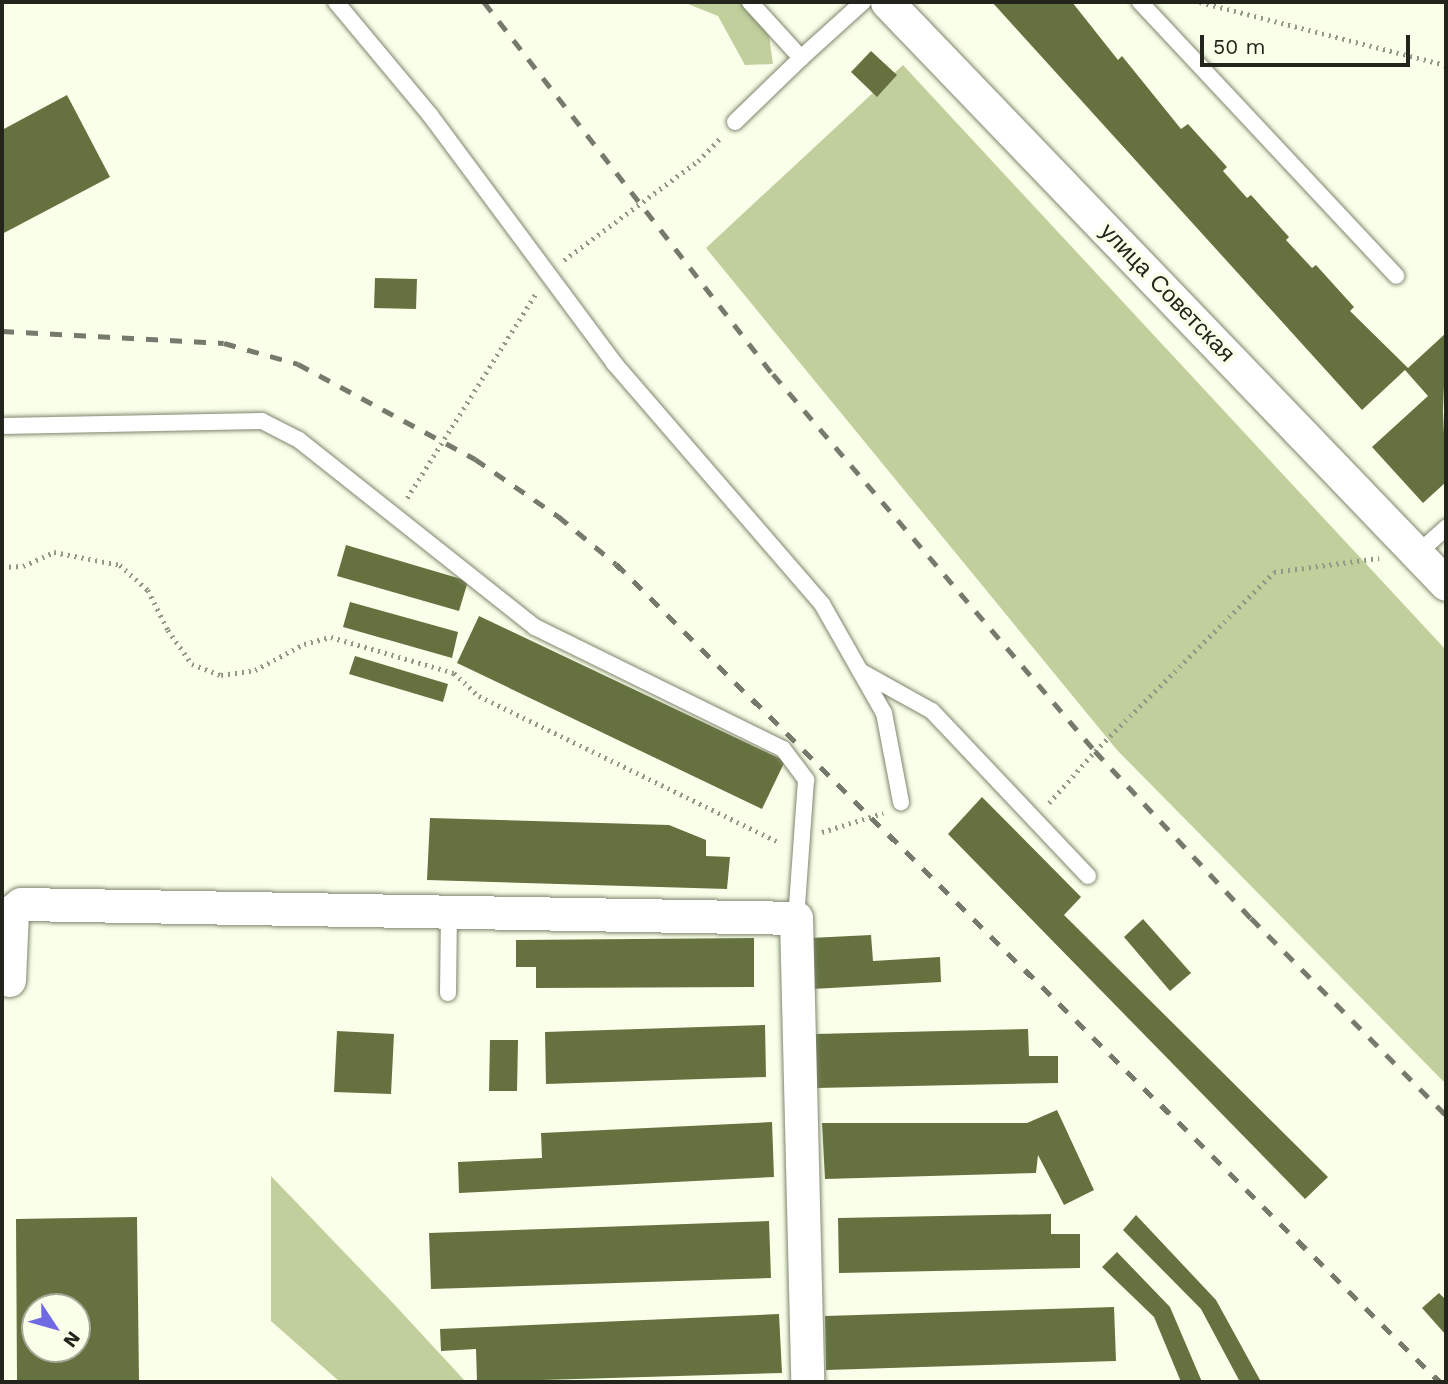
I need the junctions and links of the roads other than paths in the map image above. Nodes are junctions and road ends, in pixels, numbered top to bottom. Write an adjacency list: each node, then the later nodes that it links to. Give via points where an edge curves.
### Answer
1 (337, 2): 13 (lane, via 430,115 614,363 822,604)
2 (750, 2): 6 (lane)
3 (863, 2): 6 (lane)
4 (887, 2): 11 (street, улица Советская)
5 (1140, 2): 8 (lane)
6 (801, 58): 7 (lane)
7 (735, 122)
8 (1396, 276)
9 (2, 426): 17 (lane, via 262,421 299,440 535,627 783,749 806,780)
10 (1446, 528): 11 (lane)
11 (1418, 554): 12 (street, улица Советская)
12 (1446, 584)
13 (860, 670): 14 (lane, via 884,713); 15 (lane, via 932,711)
14 (901, 802)
15 (1088, 876)
16 (449, 911): 17 (street); 18 (street, via 21,904 12,911); 19 (lane)
17 (796, 918): 20 (street)
18 (9, 980)
19 (448, 993)
20 (807, 1382)

